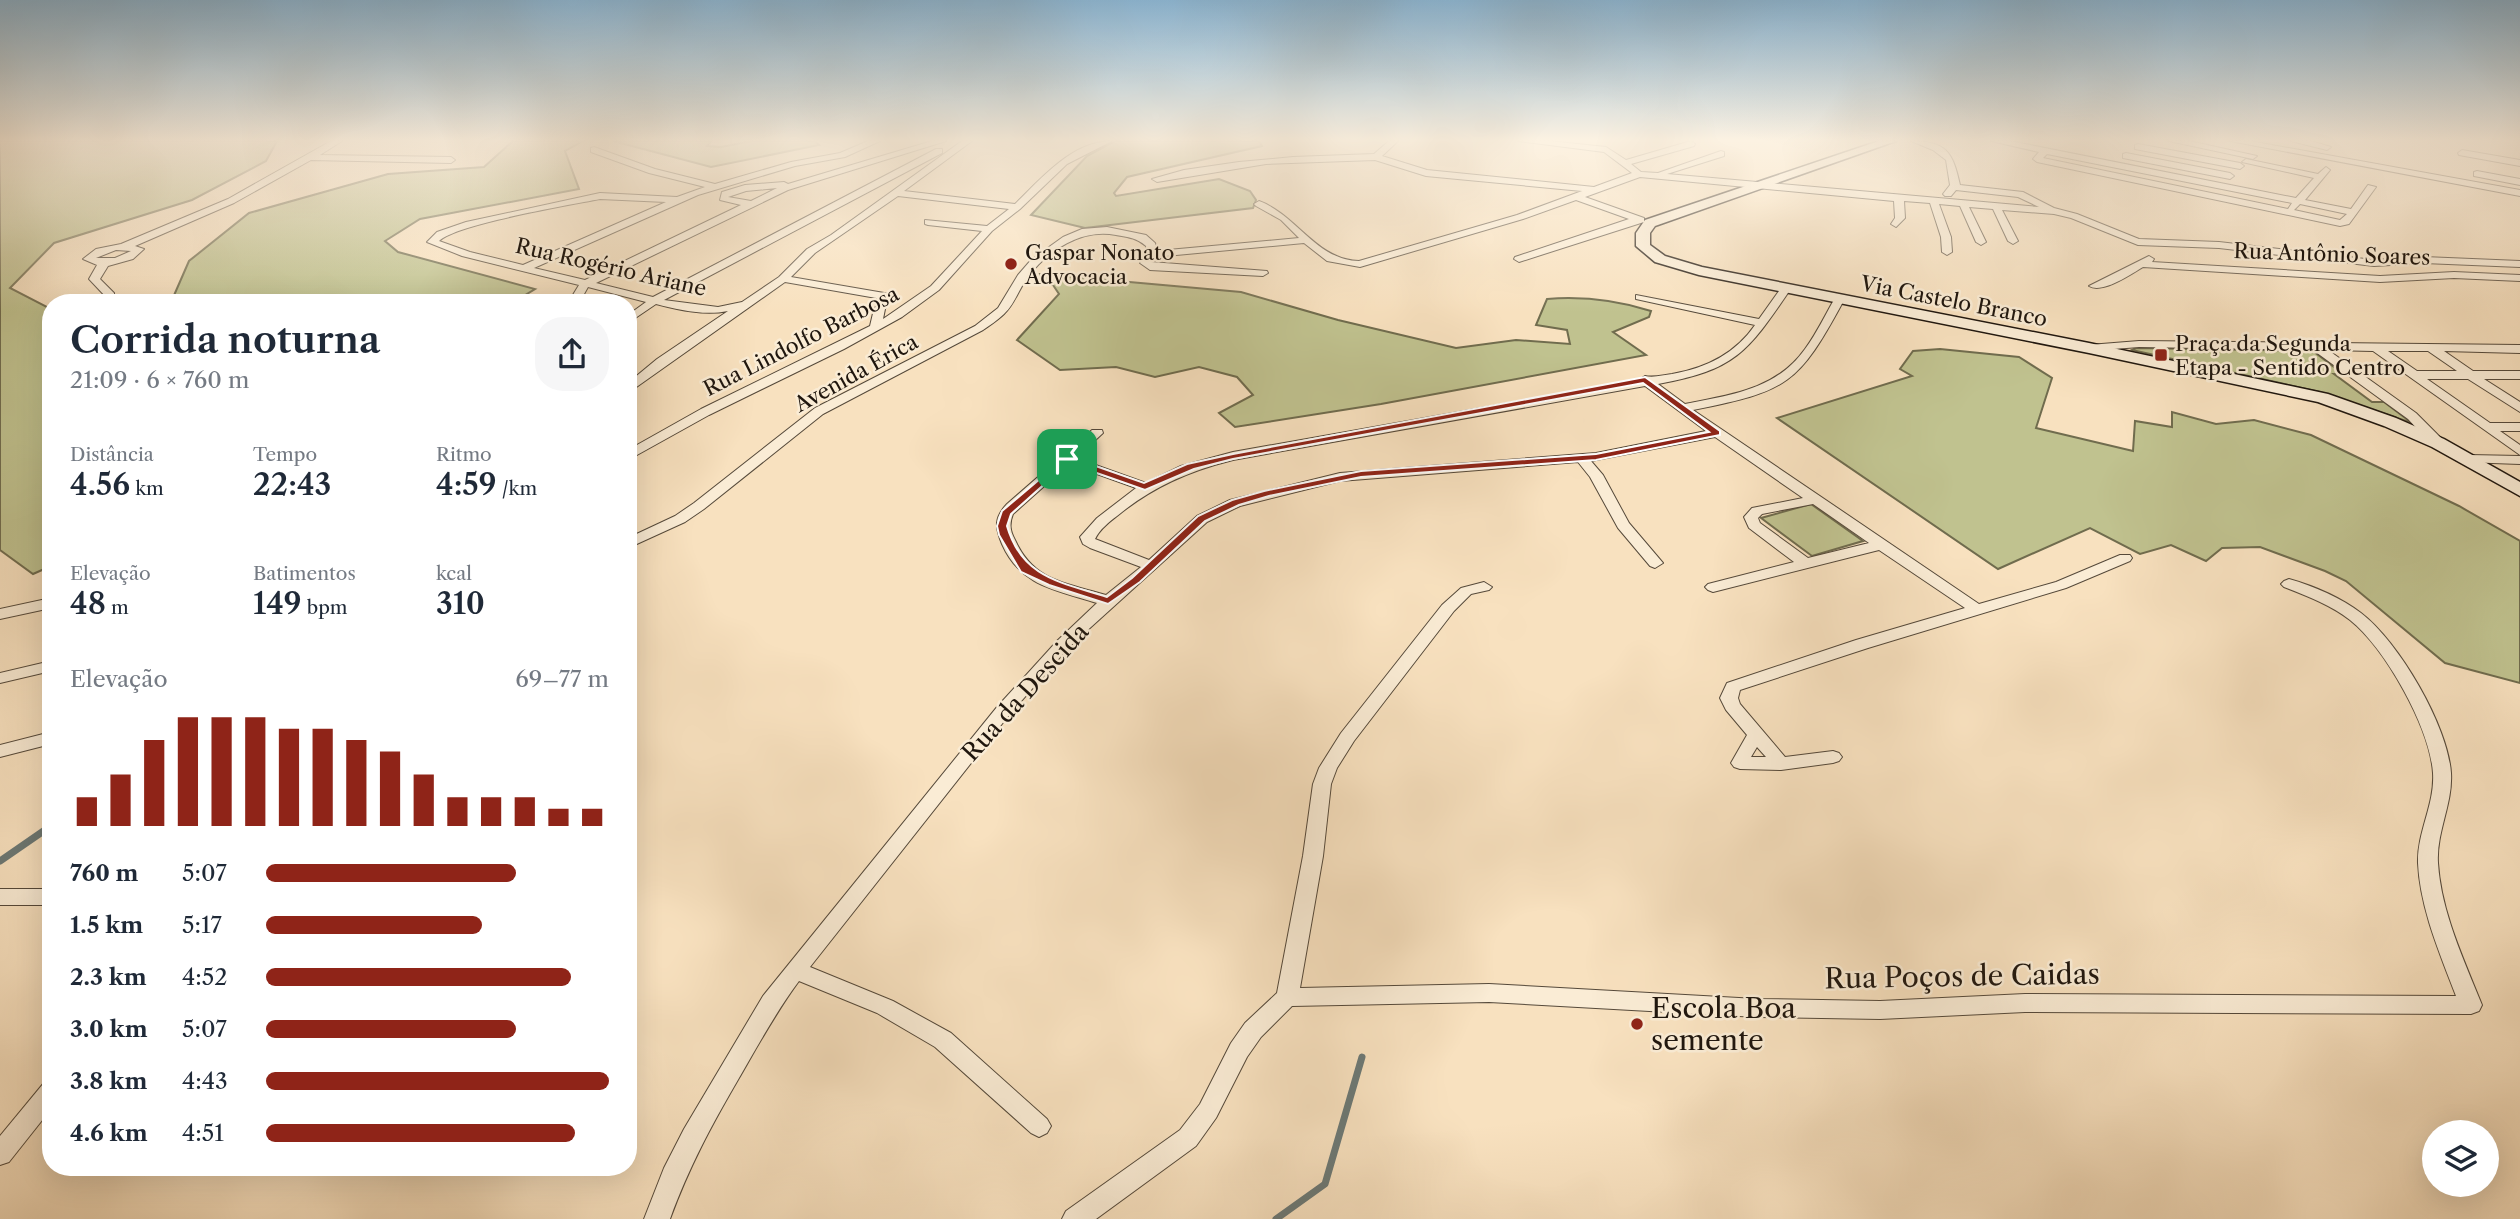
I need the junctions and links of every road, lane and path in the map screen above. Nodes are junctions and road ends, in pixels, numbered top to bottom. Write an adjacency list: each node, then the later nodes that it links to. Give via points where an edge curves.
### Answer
1 (1899, 197): 34 (street)
2 (237, 198): 40 (street)
3 (591, 198): 48 (street, Rua Rogério Ariane, via 469,224 432,242)
4 (636, 198): 21 (street, Rua Rogério Ariane)
5 (683, 198): 21 (street)
6 (723, 198): 24 (street)
7 (766, 198): 24 (street)
8 (849, 198): 62 (street)
9 (888, 198): 52 (street, via 811,251)
10 (935, 198): 28 (street)
11 (1027, 198): 28 (street, Rua Lindolfo Barbosa)
12 (1578, 198): 32 (street); 36 (street, via 1354,265 1338,262)
13 (1716, 198): 32 (main road)
14 (1910, 198): 22 (street)
15 (1938, 198): 22 (street)
16 (2028, 198): 29 (street)
17 (2215, 198): 31 (street)
18 (2281, 198): 23 (street)
19 (2300, 198): 23 (street)
20 (2363, 198): 30 (street)
21 (677, 200): 48 (street)
22 (1935, 200): 25 (street); 41 (street)
23 (2297, 201): 30 (street); 31 (street)
24 (754, 203): 53 (street)
25 (1963, 203): 27 (street); 38 (street)
26 (1259, 204): 36 (street, via 1284,218)
27 (1996, 206): 29 (street); 37 (street)
28 (1017, 208): 35 (street, Rua Lindolfo Barbosa)
29 (2054, 211): 39 (street)
30 (2353, 212): 31 (street, via 2346,222)
31 (2289, 213)
32 (1644, 221): 43 (street); 55 (main road, Via Castelo Branco, via 1643,246 1660,259)
33 (928, 222): 35 (street)
34 (1896, 224)
35 (989, 229): 66 (street, Rua Lindolfo Barbosa, via 935,288)
36 (1307, 240): 42 (street)
37 (2013, 241)
38 (1981, 242)
39 (2138, 242): 45 (street); 46 (street, via 2153,255)
40 (125, 246): 44 (street, via 137,247 139,252); 44 (street, via 100,251 88,259)
41 (1947, 252)
42 (1152, 254): 49 (street, via 1145,263 1150,267); 94 (street, Avenida Érica, via 1151,245 1142,237 1093,229 1067,239 1035,262 1002,310 979,328 819,411 699,506)
43 (1519, 259)
44 (106, 262): 56 (street, via 94,279)
45 (2396, 262): 47 (street); 50 (street)
46 (2142, 264): 50 (street, Rua Antônio Soares, via 2311,276); 54 (street)
47 (2520, 264)
48 (525, 268): 53 (street, Rua Rogério Ariane)
49 (1263, 273)
50 (2432, 277): 51 (street, Rua Antônio Soares)
51 (2520, 278)
52 (783, 279): 63 (street); 66 (street, via 888,297)
53 (585, 284): 57 (street); 58 (street, Rua Rogério Ariane)
54 (2094, 286)
55 (1785, 290): 61 (main road, Via Castelo Branco); 65 (street)
56 (109, 294)
57 (579, 294)
58 (626, 294)
59 (637, 297): 62 (street, Rua Rogério Ariane)
60 (1640, 297): 65 (street)
61 (1839, 300): 70 (main road, Via Castelo Branco); 78 (street, via 1804,359 1788,376 1755,391)
62 (654, 301): 63 (street, Rua Rogério Ariane, via 704,310); 64 (street)
63 (747, 304): 77 (street)
64 (637, 313)
65 (1762, 323): 76 (street, via 1731,359 1691,374)
66 (875, 329): 85 (street, Rua Lindolfo Barbosa, via 705,412)
67 (2315, 346): 68 (street); 70 (street, via 2139,344); 84 (street, via 2412,416)
68 (2374, 346): 69 (street); 73 (street)
69 (2428, 347): 71 (street); 74 (street)
70 (2089, 348): 84 (main road, Via Castelo Branco, via 2322,398)
71 (2475, 348): 72 (street); 75 (street)
72 (2520, 349)
73 (2415, 375): 74 (street); 81 (street)
74 (2470, 375): 75 (street); 79 (street)
75 (2519, 375)
76 (1645, 380): 78 (street); 91 (street, via 1233,456 1191,467)
77 (637, 382)
78 (1682, 408): 83 (street)
79 (2520, 408)
80 (2520, 427): 81 (street)
81 (2488, 428): 86 (street)
82 (1097, 433): 87 (street)
83 (1717, 433): 88 (street, Rua da Descida); 93 (street)
84 (2438, 443): 89 (main road, Via Castelo Branco)
85 (637, 451)
86 (2520, 451)
87 (1067, 459): 91 (street); 103 (street, via 1006,513 1002,526 1025,570)
88 (1582, 459): 97 (street, via 1623,525); 99 (street, Rua da Descida, via 1361,474 1267,494 1202,519)
89 (2469, 460): 90 (street); 92 (main road, Via Castelo Branco)
90 (2520, 460)
91 (1145, 487): 99 (street, via 1087,537 1095,545)
92 (2520, 490)
93 (1813, 500): 95 (street); 98 (street, via 1757,511 1751,517 1754,525)
94 (637, 540)
95 (1879, 545): 98 (street); 105 (street)
96 (2125, 558): 105 (street, via 2062,585)
97 (1655, 563)
98 (1806, 564): 102 (street)
99 (1150, 565): 103 (street, Rua da Descida)
100 (2288, 584): 117 (street, Rua Poços de Caidas, via 2340,606 2363,623 2407,685 2438,746 2442,774 2428,860 2431,888 2471,1004 2025,1003 1880,1010 1489,993)
101 (1484, 587): 117 (street, via 1466,590 1448,608 1328,768)
102 (1713, 587)
103 (1108, 601): 116 (street, Rua da Descida, via 1003,711)
104 (42, 605): 106 (street)
105 (1979, 611): 109 (street, via 1733,687 1732,706)
106 (0, 614)
107 (42, 668): 108 (street)
108 (0, 678)
109 (1756, 734): 113 (street); 113 (street, via 1740,763)
110 (42, 740): 111 (street)
111 (0, 751)
112 (1833, 757): 113 (street)
113 (1782, 764)
114 (0, 897): 115 (street)
115 (42, 897)
116 (795, 970): 119 (street, via 886,1007 943,1041); 121 (street, Rua da Descida, via 771,1002 692,1137)
117 (1287, 997): 122 (street, via 1253,1030 1188,1138)
118 (42, 1102): 120 (street)
119 (1039, 1126)
120 (0, 1154)
121 (657, 1219)
122 (1075, 1219)

